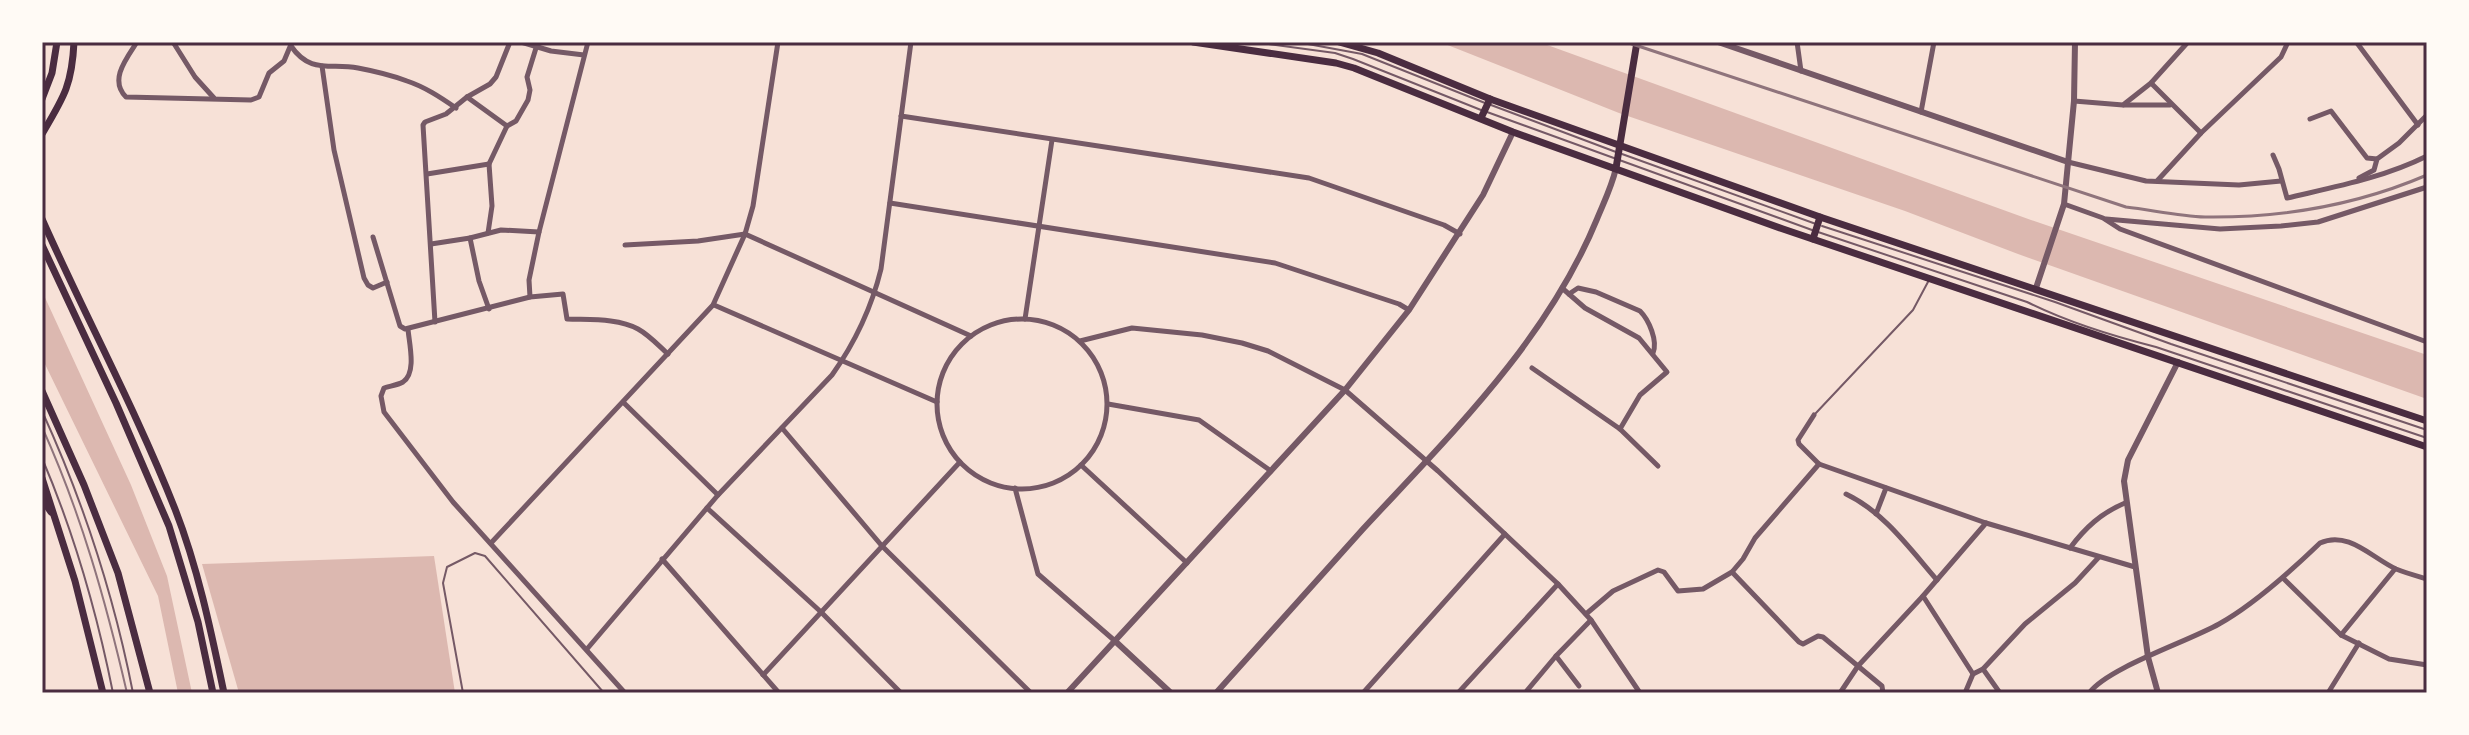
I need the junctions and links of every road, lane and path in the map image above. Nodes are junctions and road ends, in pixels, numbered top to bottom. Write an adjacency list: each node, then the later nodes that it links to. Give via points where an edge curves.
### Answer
1 (57, 42): 29 (main road)
2 (74, 42): 44 (main road, via 71,77)
3 (137, 42): 30 (street, via 117,77 126,97)
4 (173, 42): 30 (street)
5 (510, 42): 28 (street, via 496,77)
6 (521, 42): 23 (street)
7 (588, 42): 24 (street)
8 (778, 42): 65 (street)
9 (911, 42): 38 (street)
10 (1193, 42): 35 (main road, via 1336,63)
11 (1254, 42): 35 (lane, via 1335,53)
12 (1297, 42): 35 (lane, via 1362,54)
13 (1339, 42): 35 (main road, via 1378,53)
14 (1637, 42): 47 (main road)
15 (1718, 42): 26 (street)
16 (1797, 42): 26 (street)
17 (1934, 42): 36 (street)
18 (2075, 42): 31 (street)
19 (2188, 42): 27 (street)
20 (2288, 42): 43 (street, via 2281,57)
21 (2357, 43): 40 (street)
22 (291, 44): 25 (street, via 300,59); 30 (street, via 259,97)
23 (536, 48): 24 (street); 41 (street, via 527,77 528,100)
24 (584, 55): 63 (street)
25 (322, 66): 34 (street, via 358,68 408,81); 73 (street, via 334,150 364,278 373,288)
26 (1801, 71): 36 (street)
27 (2151, 83): 32 (street); 33 (street)
28 (467, 97): 34 (street); 41 (street)
29 (42, 99)
30 (215, 99)
31 (2074, 101): 32 (street); 50 (street)
32 (2123, 105): 33 (street)
33 (2171, 105): 43 (street)
34 (456, 108): 52 (street, via 423,125)
35 (1486, 108): 42 (main road); 47 (main road); 47 (lane)
36 (1921, 112): 50 (street)
37 (2427, 115): 40 (street)
38 (901, 116): 45 (street); 57 (street)
39 (2310, 119): 49 (street, via 2331,111 2367,158)
40 (2418, 125): 49 (street)
41 (507, 126): 51 (street)
42 (1513, 132): 47 (main road); 66 (street)
43 (2201, 133): 53 (street)
44 (42, 134)
45 (1052, 140): 61 (street); 66 (street, via 1309,178)
46 (2273, 155): 54 (street)
47 (1618, 156): 62 (main road); 62 (main road); 74 (street, via 1588,241)
48 (2427, 156): 55 (street)
49 (2377, 159): 55 (street, via 2374,170)
50 (2068, 162): 53 (street); 58 (street)
51 (489, 164): 52 (street); 64 (street)
52 (427, 174): 69 (street)
53 (2157, 181): 54 (street)
54 (2281, 181): 55 (street, via 2287,198)
55 (2344, 185)
56 (2427, 187): 59 (street, via 2318,222 2281,226 2220,229)
57 (890, 203): 61 (street); 76 (street)
58 (2063, 208): 59 (street); 75 (street)
59 (2103, 218): 89 (street, via 2120,229)
60 (42, 219): 85 (main road)
61 (1039, 227): 81 (street, via 1275,263); 82 (street)
62 (1817, 228): 72 (main road); 75 (main road); 105 (lane, via 2055,302); 106 (lane, via 2126,340)
63 (539, 232): 64 (street); 78 (street)
64 (488, 233): 68 (street)
65 (745, 234): 71 (street); 76 (street); 79 (street)
66 (1460, 234): 81 (street)
67 (373, 237): 73 (street)
68 (470, 238): 69 (street); 80 (street)
69 (431, 244): 83 (street)
70 (42, 245): 87 (main road)
71 (625, 245)
72 (1929, 280): 93 (main road); 101 (lane, via 1913,310)
73 (387, 282): 84 (street, via 400,326)
74 (1562, 288): 77 (street); 109 (street, via 1501,376)
75 (2036, 288): 102 (main road)
76 (875, 293): 86 (street); 92 (street)
77 (1569, 294): 90 (street, via 1639,338); 90 (street, via 1578,288 1596,292 1640,311 1650,328)
78 (530, 297): 80 (street); 91 (street, via 563,294 567,319 628,325)
79 (713, 305): 91 (street); 92 (street)
80 (489, 309): 83 (street)
81 (1409, 310): 95 (street)
82 (1025, 319): 86 (street, via 996,323); 88 (street, via 1054,325)
83 (435, 322): 84 (street)
84 (408, 329): 129 (street, via 411,367 404,382 384,388 384,412)
85 (98, 336): 87 (main road); 125 (main road)
86 (971, 336): 98 (street, via 946,365)
87 (87, 340): 127 (main road)
88 (1080, 341): 95 (street, via 1132,328 1202,335 1268,351); 99 (street, via 1097,363)
89 (2427, 342)
90 (1653, 353): 104 (street, via 1667,372 1640,395)
91 (668, 354): 97 (street)
92 (842, 360): 98 (street); 103 (street)
93 (2178, 362): 107 (main road); 121 (street, via 2128,460)
94 (1532, 368): 104 (street)
95 (1345, 390): 109 (street); 114 (street)
96 (42, 391): 161 (main road, via 118,573)
97 (623, 402): 119 (street); 129 (street)
98 (937, 402): 110 (street, via 942,432)
99 (1108, 404): 112 (street, via 1100,438); 114 (street, via 1199,420)
100 (42, 411): 160 (lane, via 95,546)
101 (1814, 415): 111 (street, via 1798,440)
102 (2427, 421)
103 (782, 428): 119 (street); 130 (street)
104 (1620, 429): 113 (street)
105 (2427, 430)
106 (2427, 438)
107 (2427, 447)
108 (42, 458): 159 (lane, via 85,578)
109 (1426, 461): 128 (street); 172 (street)
110 (960, 462): 116 (street, via 981,478); 130 (street)
111 (1819, 464): 117 (street); 137 (street)
112 (1081, 465): 116 (street, via 1050,484); 134 (street)
113 (1658, 466)
114 (1271, 471): 134 (street)
115 (42, 478): 123 (main road)
116 (1015, 488): 147 (street, via 1038,574)
117 (1886, 488): 124 (street); 126 (street)
118 (1846, 494): 124 (street)
119 (718, 495): 122 (street)
120 (42, 499): 123 (main road)
121 (2125, 503): 131 (street, via 2089,525); 135 (street)
122 (707, 508): 133 (street); 143 (street)
123 (53, 513): 158 (main road)
124 (1876, 514): 140 (street)
125 (179, 522): 127 (main road); 163 (main road)
126 (1986, 523): 131 (street); 140 (street)
127 (169, 526): 162 (main road)
128 (1505, 534): 141 (street); 173 (street)
129 (491, 543): 149 (street)
130 (882, 546): 143 (street); 169 (street)
131 (2070, 548): 132 (street)
132 (2099, 557): 135 (street); 154 (street)
133 (662, 559): 149 (street); 156 (street)
134 (1187, 563): 147 (street)
135 (2135, 567): 151 (street)
136 (2395, 569): 138 (street, via 2334,539 2320,543); 139 (street); 146 (street)
137 (1732, 572): 144 (street, via 1703,589 1678,591 1658,570 1613,591); 153 (street, via 1799,642 1823,637)
138 (2283, 578): 146 (street); 151 (street, via 2221,623)
139 (2427, 579)
140 (1937, 580): 142 (street)
141 (1558, 584): 144 (street); 174 (street)
142 (1923, 596): 153 (street); 155 (street)
143 (821, 612): 156 (street); 168 (street)
144 (1586, 614): 145 (street)
145 (1591, 620): 150 (street); 176 (street)
146 (2341, 635): 148 (street)
147 (1115, 641): 170 (street); 171 (street)
148 (2359, 643): 152 (street, via 2389,659); 183 (street)
149 (587, 649): 166 (street)
150 (1556, 656): 157 (street); 175 (street)
151 (2148, 657): 181 (street); 182 (street)
152 (2427, 665)
153 (1858, 666): 177 (street); 178 (street, via 1882,686)
154 (1983, 669): 155 (street); 180 (street)
155 (1973, 674): 179 (street)
156 (763, 675): 167 (street)
157 (1579, 686)
158 (103, 693)
159 (113, 693)
160 (133, 693)
161 (150, 693)
162 (213, 693)
163 (224, 693)
164 (463, 693): 165 (lane, via 443,583 447,567 479,553)
165 (604, 693)
166 (625, 693)
167 (779, 693)
168 (901, 693)
169 (1031, 693)
170 (1067, 693)
171 (1171, 693)
172 (1216, 693)
173 (1363, 693)
174 (1458, 693)
175 (1525, 693)
176 (1640, 693)
177 (1840, 693)
178 (1883, 693)
179 (1965, 693)
180 (2000, 693)
181 (2089, 693)
182 (2158, 693)
183 (2328, 693)

